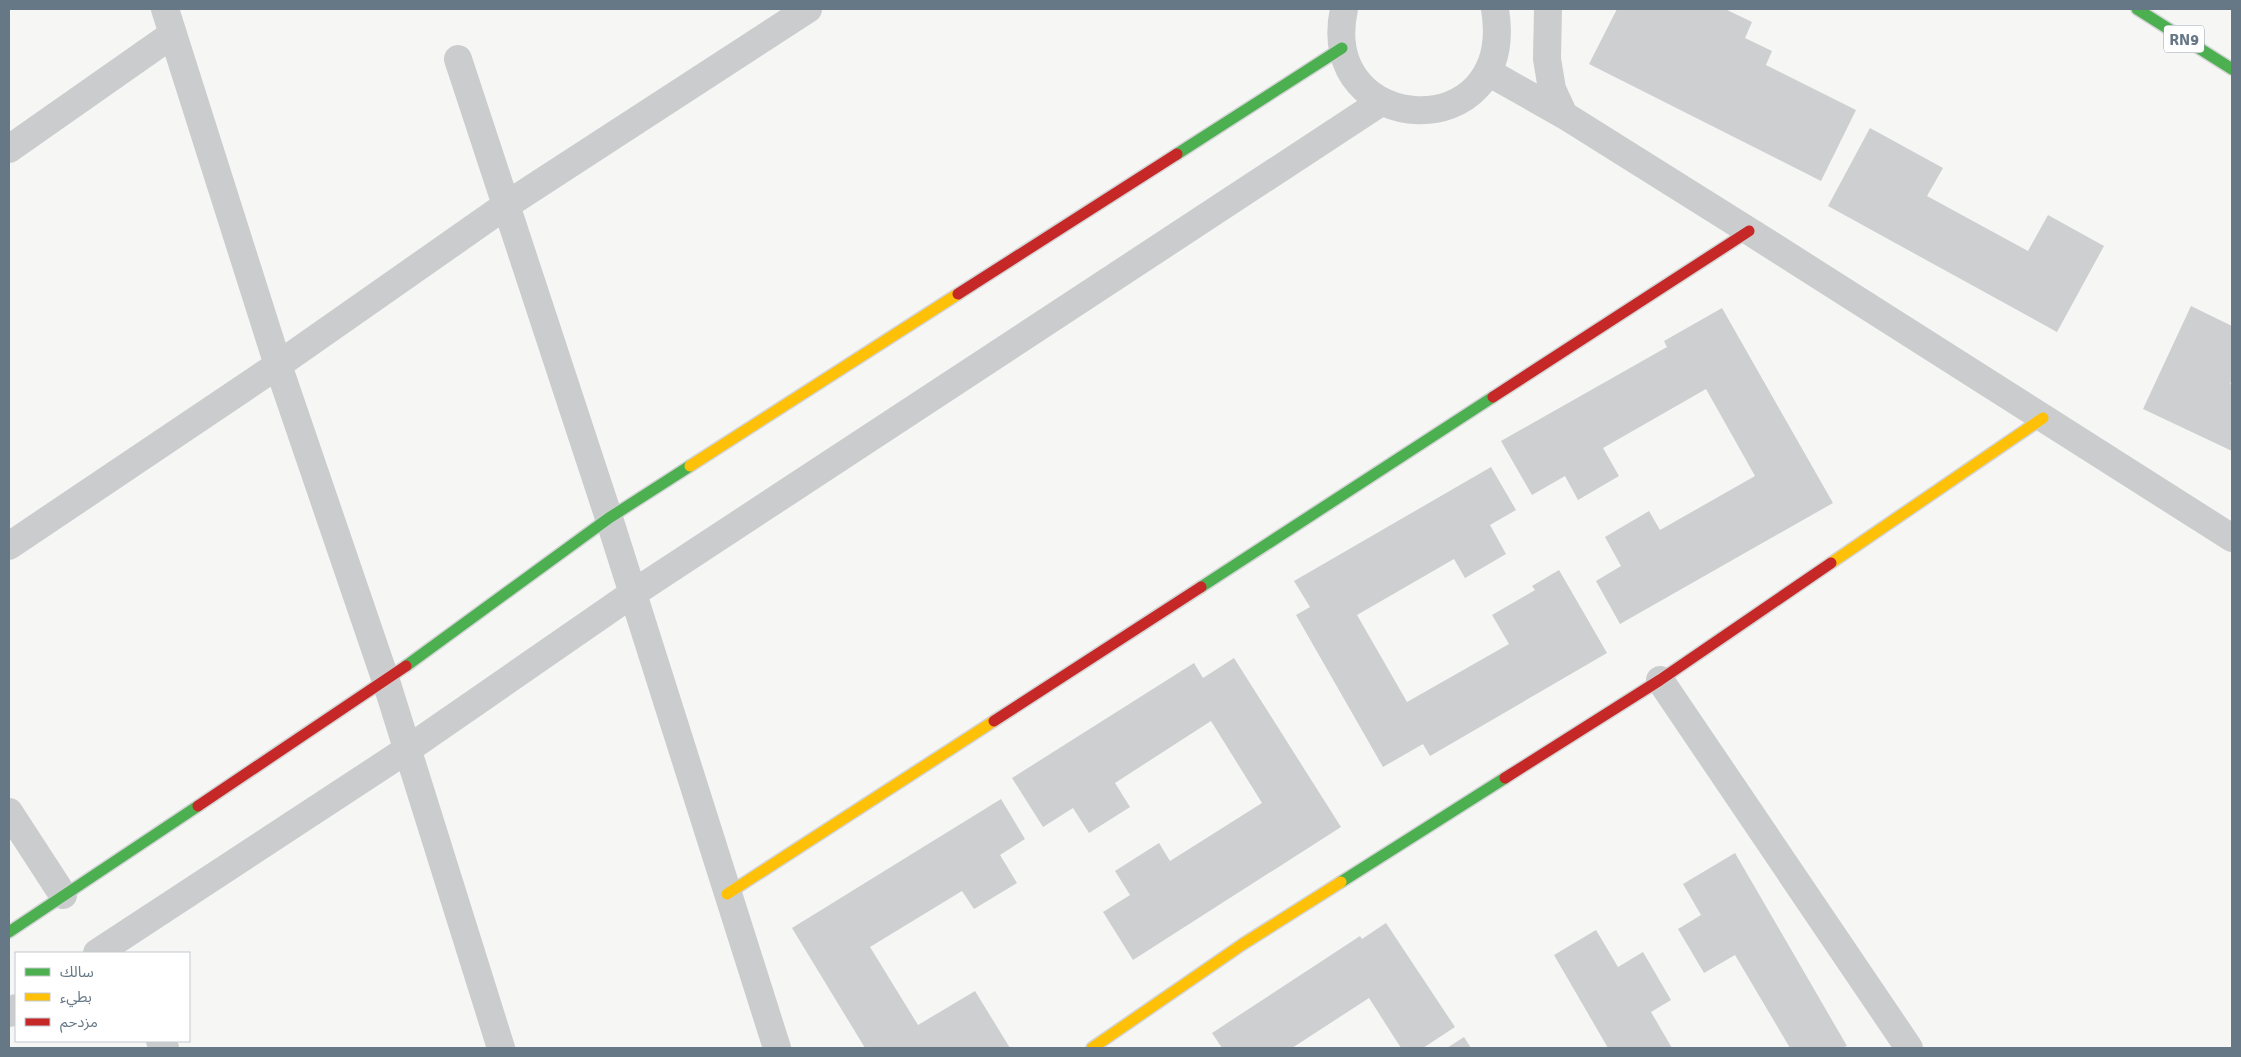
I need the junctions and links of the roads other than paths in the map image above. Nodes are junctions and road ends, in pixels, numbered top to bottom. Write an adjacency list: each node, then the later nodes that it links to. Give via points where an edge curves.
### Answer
1 (808, 9): 14 (street)
2 (1344, 9): 7 (street, via 1340,26)
3 (1495, 9): 10 (street, via 1498,29 1496,51)
4 (1548, 9): 12 (street, via 1552,89)
5 (2137, 9): 9 (main road, RN9)
6 (169, 21): 13 (street); 16 (street)
7 (1342, 48): 11 (street, via 1350,69 1363,88); 18 (main road)
8 (458, 59): 14 (street)
9 (2232, 69)
10 (1488, 72): 11 (street, via 1473,91 1453,104 1437,109 1404,110); 12 (street)
11 (1382, 102): 21 (street)
12 (1564, 115): 15 (street)
13 (9, 149)
14 (505, 206): 16 (street); 18 (street)
15 (1749, 231): 17 (street); 26 (main road)
16 (278, 365): 20 (street); 23 (street)
17 (2043, 418): 19 (street); 22 (main road)
18 (609, 518): 21 (street); 23 (main road)
19 (2232, 538)
20 (9, 546)
21 (632, 594): 24 (street); 26 (street)
22 (1660, 680): 30 (main road, via 1242,944); 33 (street)
23 (386, 681): 24 (street); 27 (main road)
24 (408, 749): 29 (street); 31 (street)
25 (9, 812): 27 (street)
26 (727, 894): 32 (street)
27 (63, 895): 28 (main road)
28 (9, 932)
29 (102, 952)
30 (1108, 1044)
31 (502, 1048)
32 (777, 1048)
33 (1909, 1048)

